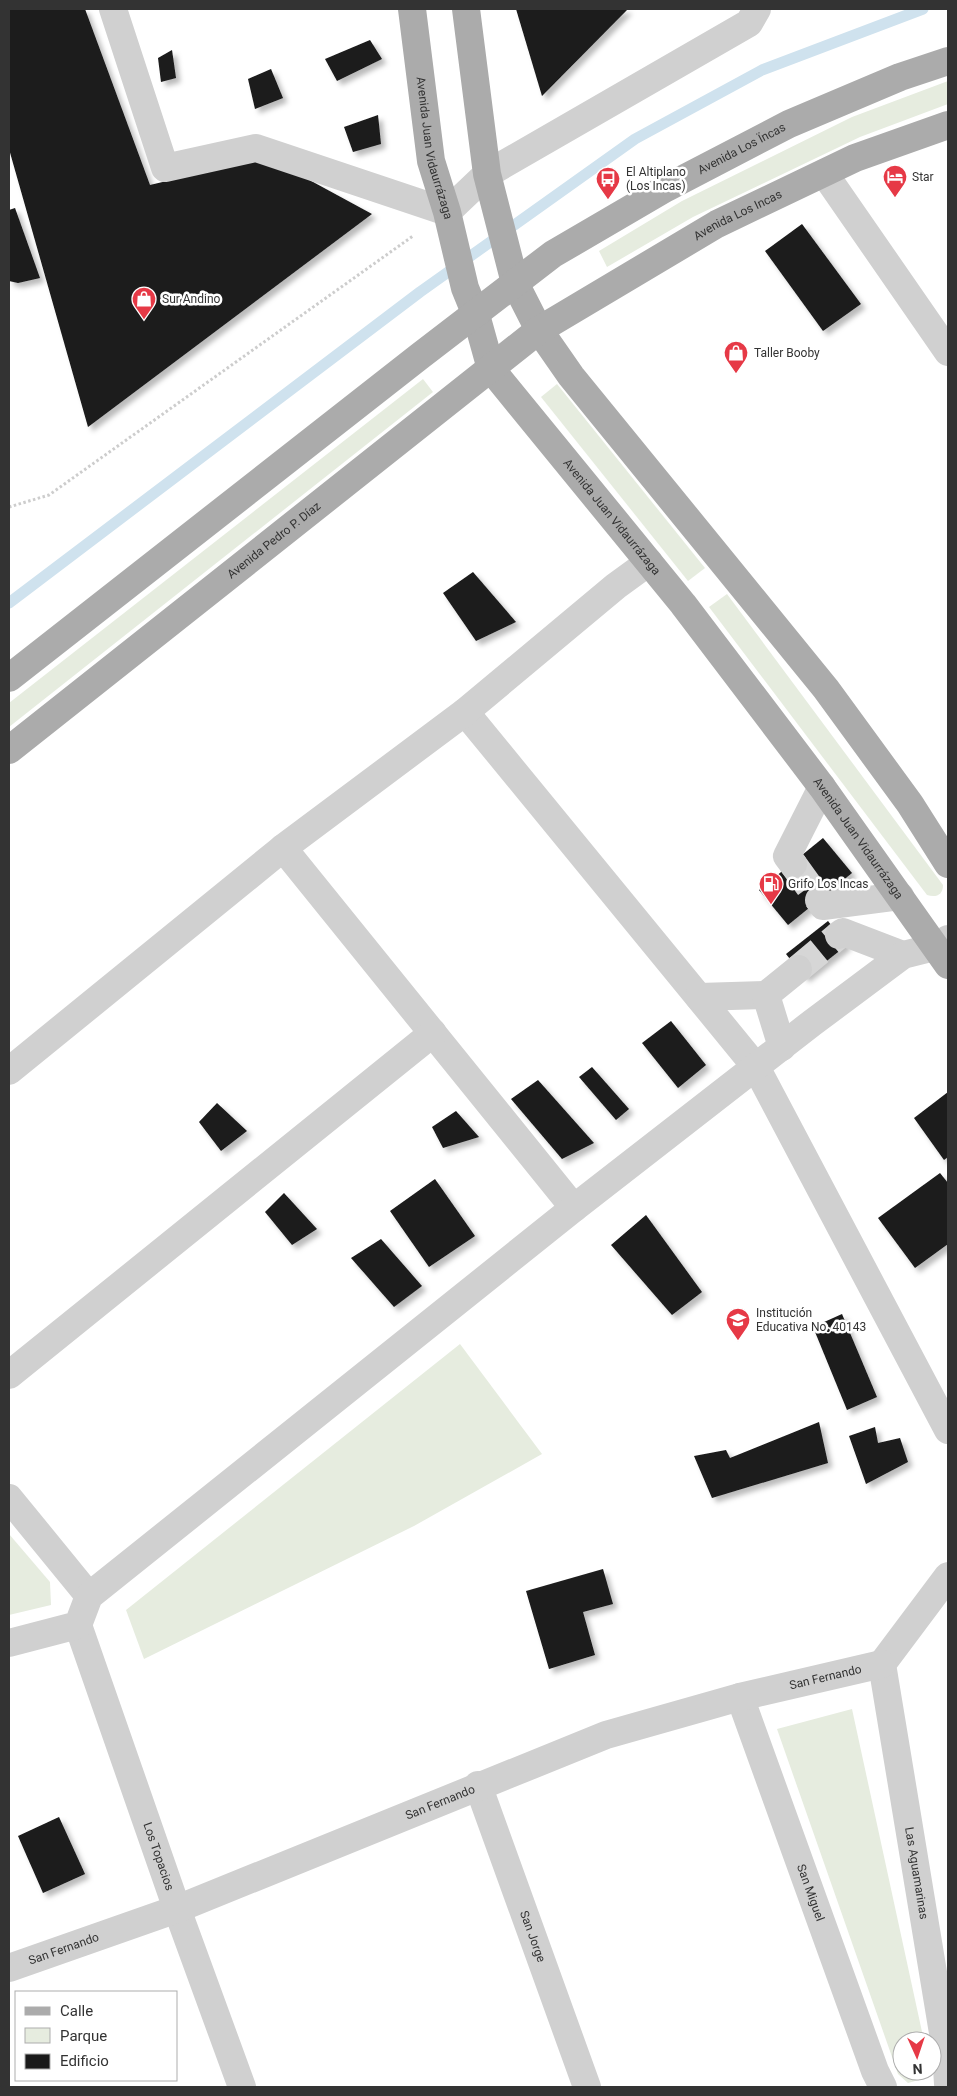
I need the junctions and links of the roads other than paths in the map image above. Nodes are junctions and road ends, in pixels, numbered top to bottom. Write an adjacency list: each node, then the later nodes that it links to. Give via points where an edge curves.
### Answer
1 (113, 9): 9 (street, via 165,168 256,148)
2 (412, 9): 9 (main road, Avenida Juan Vidaurrázaga, via 431,161)
3 (466, 9): 7 (main road)
4 (757, 9): 7 (street, via 749,23)
5 (948, 60): 10 (main road, Avenida Los Ïncas, via 789,124 658,193 554,254)
6 (948, 125): 8 (main road, Avenida Los Incas, via 855,158)
7 (487, 174): 9 (street); 10 (main road)
8 (824, 174): 12 (main road, Avenida Los Incas, via 717,224); 13 (street)
9 (449, 221): 11 (main road, Avenida Juan Vidaurrázaga, via 465,288)
10 (513, 272): 11 (main road, Avenida Los Ïncas); 12 (main road)
11 (476, 315): 14 (main road, Avenida Juan Vidaurrázaga); 16 (main road)
12 (538, 330): 14 (main road, Avenida Pedro P. Díaz); 22 (main road, via 571,376 826,689 910,804)
13 (948, 352)
14 (491, 369): 15 (main road, Avenida Juan Vidaurrázaga); 18 (main road, Avenida Pedro P. Díaz)
15 (649, 562): 17 (street); 19 (main road, Avenida Juan Vidaurrázaga)
16 (9, 678)
17 (465, 712): 20 (street); 28 (street)
18 (9, 750)
19 (822, 787): 21 (street, via 788,856); 23 (main road, Avenida Juan Vidaurrázaga)
20 (283, 848): 29 (street); 32 (street)
21 (793, 864)
22 (948, 864)
23 (900, 896): 24 (main road, Avenida Juan Vidaurrázaga); 25 (street, via 821,903 841,933)
24 (944, 950): 25 (street)
25 (903, 955): 30 (street)
26 (798, 968): 27 (street)
27 (766, 995): 28 (street); 30 (street)
28 (699, 998): 31 (street)
29 (433, 1033): 33 (street); 34 (street)
30 (782, 1047): 31 (street)
31 (756, 1067): 33 (street); 35 (street)
32 (9, 1071)
33 (574, 1208): 38 (street)
34 (9, 1375)
35 (948, 1430)
36 (9, 1498): 38 (street)
37 (948, 1576): 41 (street)
38 (90, 1596): 39 (street)
39 (78, 1625): 40 (street); 44 (street, Los Topacios)
40 (9, 1643)
41 (882, 1664): 42 (street, San Fernando); 46 (street, Las Aguamarinas, via 944,2041)
42 (740, 1697): 43 (street, San Fernando, via 606,1735); 49 (street, San Miguel)
43 (478, 1786): 44 (street, San Fernando); 48 (street, San Jorge)
44 (177, 1909): 45 (street, San Fernando); 47 (street, Los Topacios)
45 (9, 1968)
46 (948, 2084)
47 (242, 2087)
48 (587, 2087)
49 (883, 2087)

